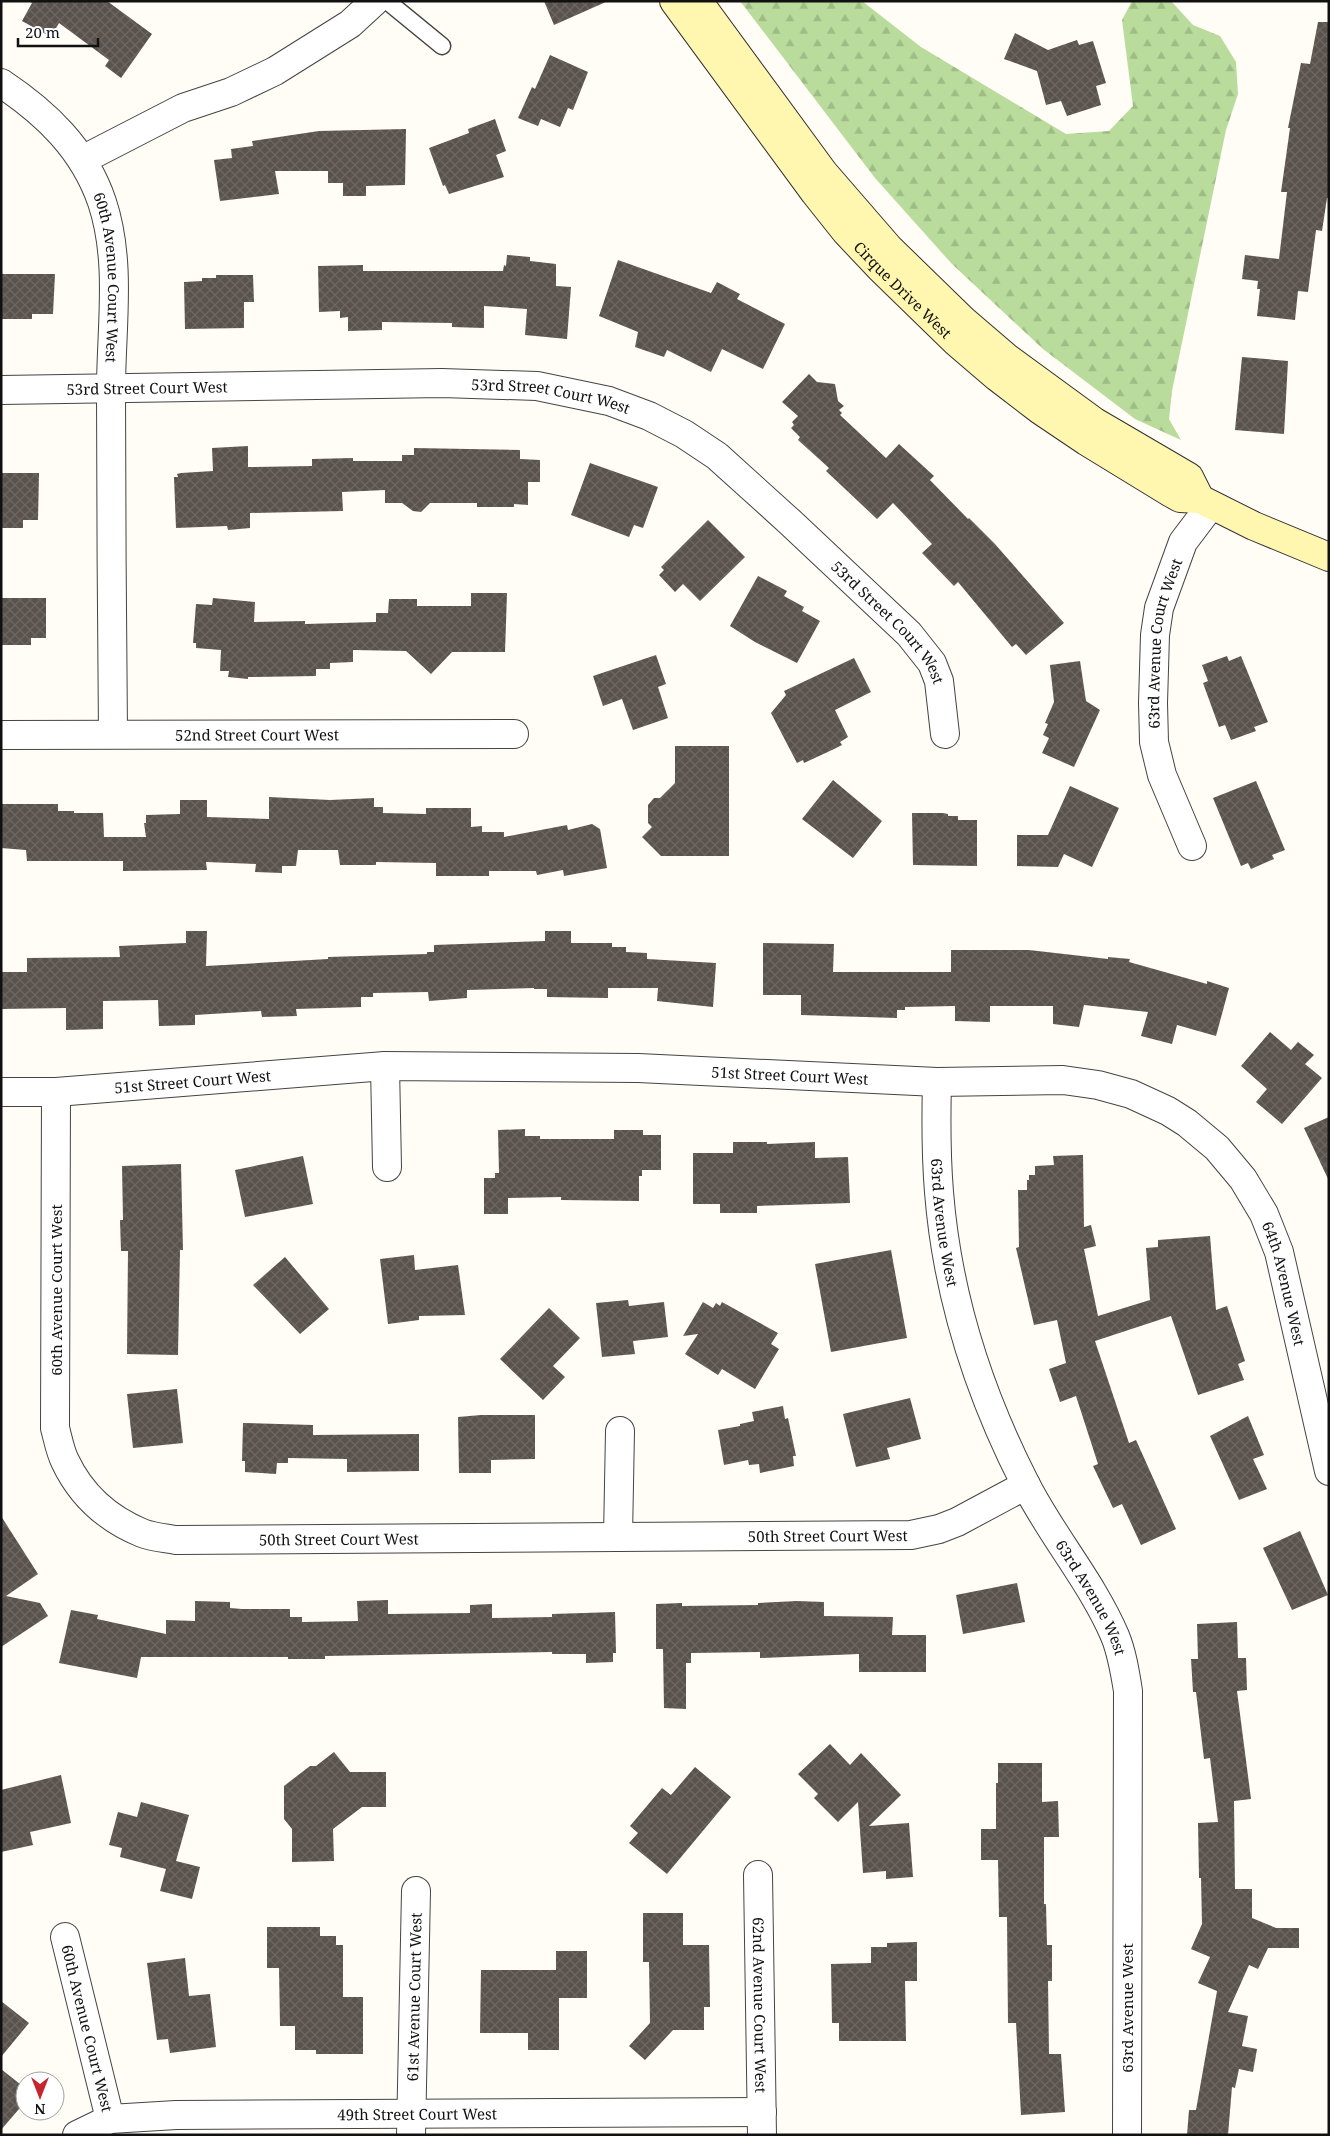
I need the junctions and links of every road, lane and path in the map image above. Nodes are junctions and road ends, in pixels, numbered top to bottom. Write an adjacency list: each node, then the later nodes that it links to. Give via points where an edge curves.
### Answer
1 (375, 1): 7 (street, via 350,24 275,71 231,92 183,108)
2 (387, 1): 5 (lane)
3 (674, 1): 10 (main road, Cirque Drive West, via 846,232 955,341 1040,410 1086,442 1180,498)
4 (698, 1): 10 (main road, Cirque Drive West, via 824,173 889,248 1006,357 1095,422 1189,477)
5 (442, 46)
6 (1, 83): 7 (street, 60th Avenue Court West, via 51,121)
7 (82, 160): 8 (street, 60th Avenue Court West, via 102,202 114,264)
8 (111, 388): 9 (street, 53rd Street Court West); 12 (street, 60th Avenue Court West); 14 (street, 53rd Street Court West, via 442,383 538,386 609,401 649,416 717,456 909,634 932,663 939,681)
9 (1, 390)
10 (1205, 502): 11 (main road, Cirque Drive West); 16 (street, 63rd Avenue Court West, via 1183,542 1159,608 1152,703 1154,742 1162,775)
11 (1329, 557)
12 (113, 734): 13 (street, 52nd Street Court West); 15 (street, 52nd Street Court West)
13 (514, 734)
14 (945, 734)
15 (1, 735)
16 (1192, 846)
17 (385, 1066): 18 (street, 51st Street Court West, via 638,1068); 20 (street, 51st Street Court West); 22 (street)
18 (937, 1082): 21 (street, 51st Street Court West, via 1063,1080 1098,1085 1131,1094); 26 (street, 63rd Avenue West, via 939,1193 955,1294 984,1391)
19 (1, 1092): 20 (street, 51st Street Court West)
20 (56, 1092): 25 (street, 60th Avenue Court West, via 56,1428 64,1460)
21 (1187, 1123): 24 (street, 64th Avenue West, via 1217,1148 1238,1173 1264,1214 1279,1252)
22 (387, 1167)
23 (620, 1431): 27 (street)
24 (1329, 1471)
25 (77, 1484): 27 (street, 50th Street Court West, via 113,1519 143,1534 176,1540)
26 (1026, 1485): 27 (street, 50th Street Court West, via 957,1522 911,1535); 35 (street, 63rd Avenue West, via 1102,1610 1124,1663 1128,1691)
27 (618, 1537)
28 (758, 1875): 33 (street, 62nd Avenue Court West)
29 (416, 1891): 32 (street, 61st Avenue Court West)
30 (64, 1937): 31 (street, 60th Avenue Court West)
31 (110, 2119): 32 (street, 49th Street Court West, via 176,2115); 34 (street, 49th Street Court West)
32 (411, 2124): 33 (street, 49th Street Court West)
33 (762, 2124)
34 (77, 2135)
35 (1127, 2135)

